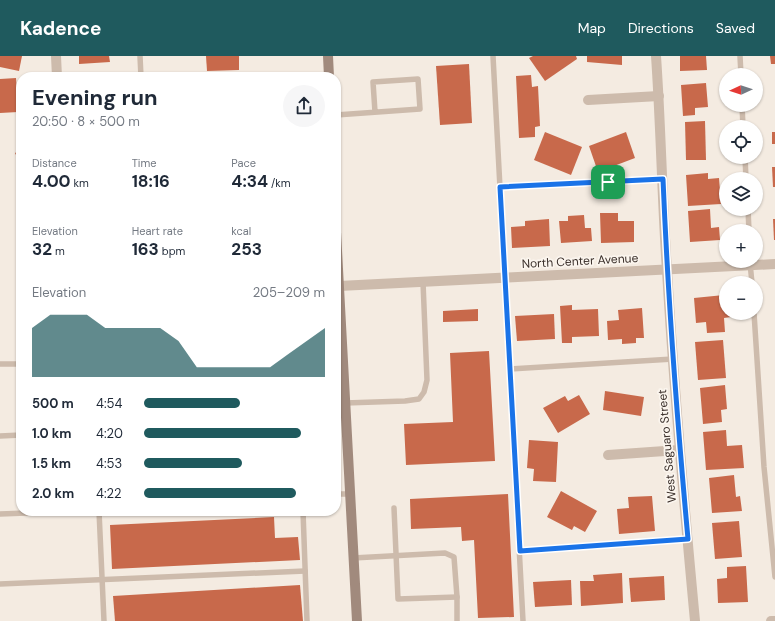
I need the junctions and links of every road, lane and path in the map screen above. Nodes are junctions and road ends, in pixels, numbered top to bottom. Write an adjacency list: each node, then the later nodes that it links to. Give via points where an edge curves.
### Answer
1 (56, 56): 8 (street)
2 (140, 56): 9 (lane)
3 (328, 56): 10 (main road)
4 (493, 56): 16 (lane)
5 (656, 56): 11 (street, West Saguaro Street)
6 (740, 56): 7 (lane)
7 (741, 68)
8 (57, 72)
9 (141, 72)
10 (329, 72)
11 (659, 96): 12 (street); 15 (street, West Saguaro Street)
12 (588, 100)
13 (375, 112): 13 (lane, via 420,109 418,79 373,82); 14 (lane)
14 (341, 115)
15 (663, 179): 16 (lane); 20 (street, West Saguaro Street)
16 (500, 187): 21 (lane)
17 (763, 264): 18 (street, North Center Avenue)
18 (775, 264)
19 (719, 266): 20 (street, North Center Avenue)
20 (667, 270): 21 (street, North Center Avenue); 26 (street, West Saguaro Street)
21 (505, 278): 22 (street, North Center Avenue); 29 (lane)
22 (423, 282): 23 (street, North Center Avenue); 30 (lane, via 427,380 424,392 419,399 405,401)
23 (341, 286)
24 (754, 320): 47 (lane, via 764,466)
25 (341, 336): 30 (main road)
26 (673, 359): 29 (lane); 33 (street, West Saguaro Street)
27 (0, 364): 28 (lane)
28 (16, 364)
29 (510, 369): 43 (lane)
30 (345, 403): 36 (main road)
31 (16, 435): 32 (lane)
32 (0, 436)
33 (679, 450): 34 (street); 42 (street, West Saguaro Street)
34 (608, 455)
35 (341, 494): 36 (lane)
36 (350, 494): 45 (main road)
37 (394, 508): 44 (lane)
38 (16, 513): 39 (lane)
39 (0, 514)
40 (99, 516): 48 (lane)
41 (302, 516): 46 (lane)
42 (688, 539): 43 (lane); 56 (street, West Saguaro Street)
43 (520, 551): 55 (lane)
44 (396, 556): 45 (lane); 50 (lane, via 445,553 454,557); 50 (lane, via 398,599)
45 (354, 558): 53 (main road)
46 (305, 571): 48 (lane); 52 (lane)
47 (775, 577)
48 (101, 580): 49 (lane); 51 (lane)
49 (0, 584)
50 (457, 597): 54 (lane)
51 (104, 621)
52 (307, 621)
53 (357, 621)
54 (457, 621)
55 (524, 621)
56 (695, 621)
57 (771, 621): 58 (street)
58 (775, 621)

